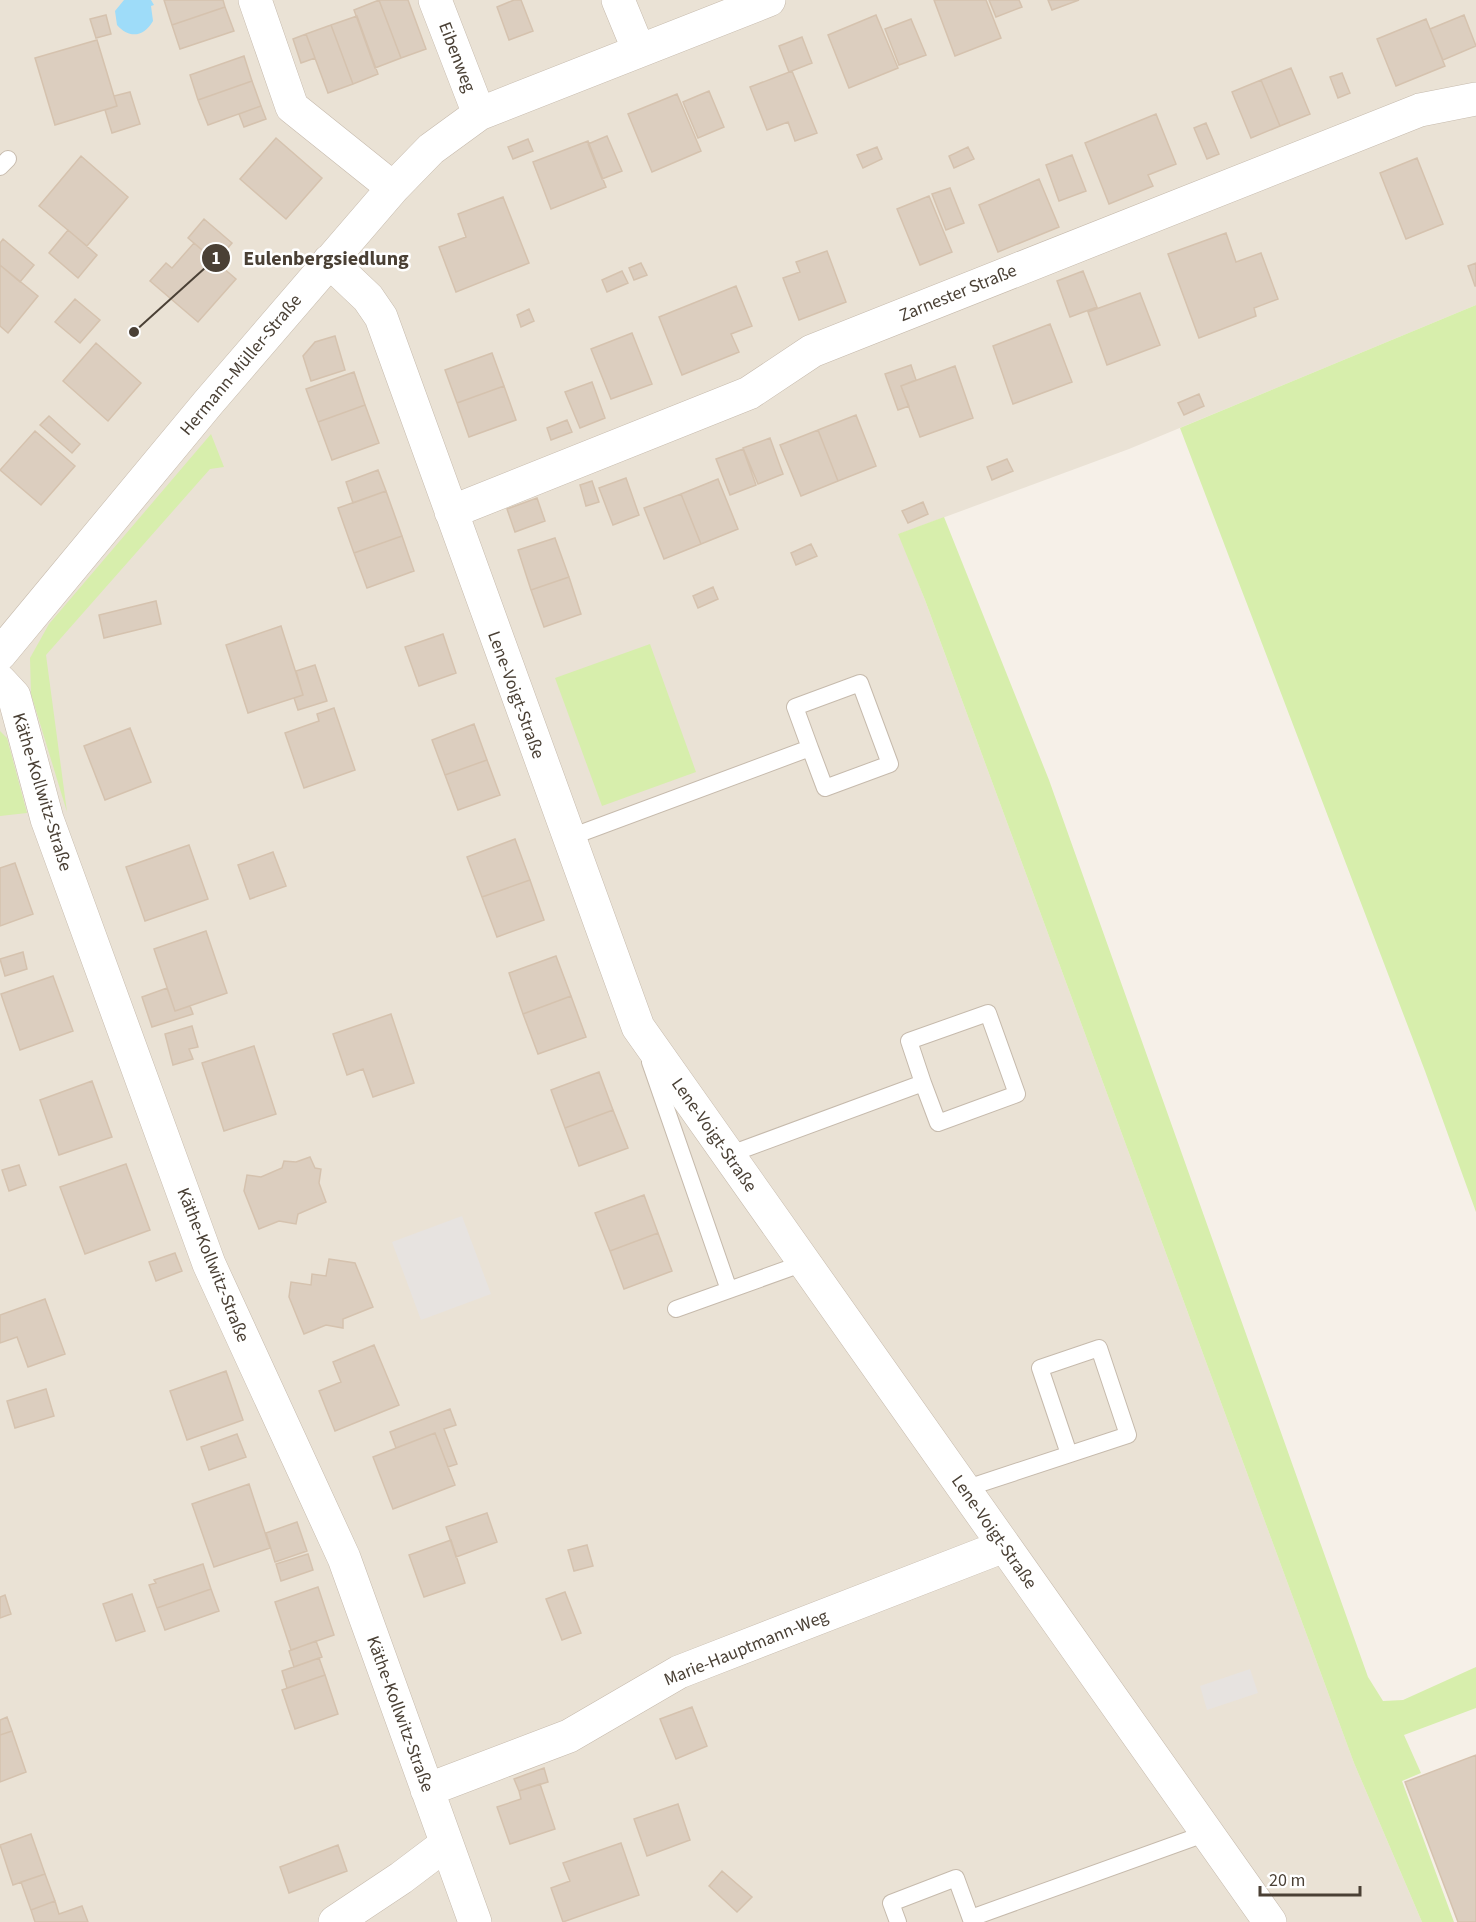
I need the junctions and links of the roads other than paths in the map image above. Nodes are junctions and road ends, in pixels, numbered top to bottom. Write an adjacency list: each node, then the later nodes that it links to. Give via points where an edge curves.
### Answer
1 (255, 0): 8 (street, via 292,107)
2 (435, 0): 7 (street, Eibenweg)
3 (618, 0): 5 (street)
4 (769, 0): 5 (street, Hermann-Müller-Straße)
5 (639, 51): 7 (street, Hermann-Müller-Straße)
6 (1476, 99): 10 (street, Zarnester Straße, via 1420,110 812,351 749,393)
7 (479, 114): 8 (street, Hermann-Müller-Straße, via 431,149)
8 (393, 188): 9 (street, Hermann-Müller-Straße)
9 (329, 261): 10 (street, Lene-Voigt-Straße, via 368,298 381,317); 11 (street, Hermann-Müller-Straße)
10 (451, 512): 14 (street, Lene-Voigt-Straße)
11 (0, 654)
12 (0, 681): 24 (street, Käthe-Kollwitz-Straße, via 14,696 46,819 209,1264 344,1558)
13 (810, 748): 13 (lane, via 825,788 890,764 860,683 795,707); 14 (lane)
14 (568, 838): 15 (street, Lene-Voigt-Straße)
15 (638, 1027): 17 (street, Lene-Voigt-Straße); 19 (lane)
16 (923, 1083): 16 (lane, via 938,1123 1017,1094 988,1013 909,1041); 17 (lane)
17 (728, 1155): 18 (street, Lene-Voigt-Straße)
18 (804, 1263): 19 (lane); 22 (street, Lene-Voigt-Straße)
19 (729, 1290): 20 (lane)
20 (676, 1309)
21 (1069, 1454): 21 (lane, via 1128,1435 1099,1348 1040,1368); 22 (lane)
22 (964, 1490): 23 (street, Lene-Voigt-Straße)
23 (1004, 1546): 24 (street, Marie-Hauptmann-Weg, via 679,1672 569,1736); 25 (street, Lene-Voigt-Straße)
24 (427, 1790): 26 (street, Käthe-Kollwitz-Straße)
25 (1207, 1833): 27 (lane); 31 (street, Lene-Voigt-Straße)
26 (447, 1844): 28 (street); 29 (street, Käthe-Kollwitz-Straße)
27 (972, 1920): 30 (lane, via 956,1878 891,1903)
28 (335, 1922)
29 (475, 1922)
30 (898, 1922)
31 (1270, 1922)

